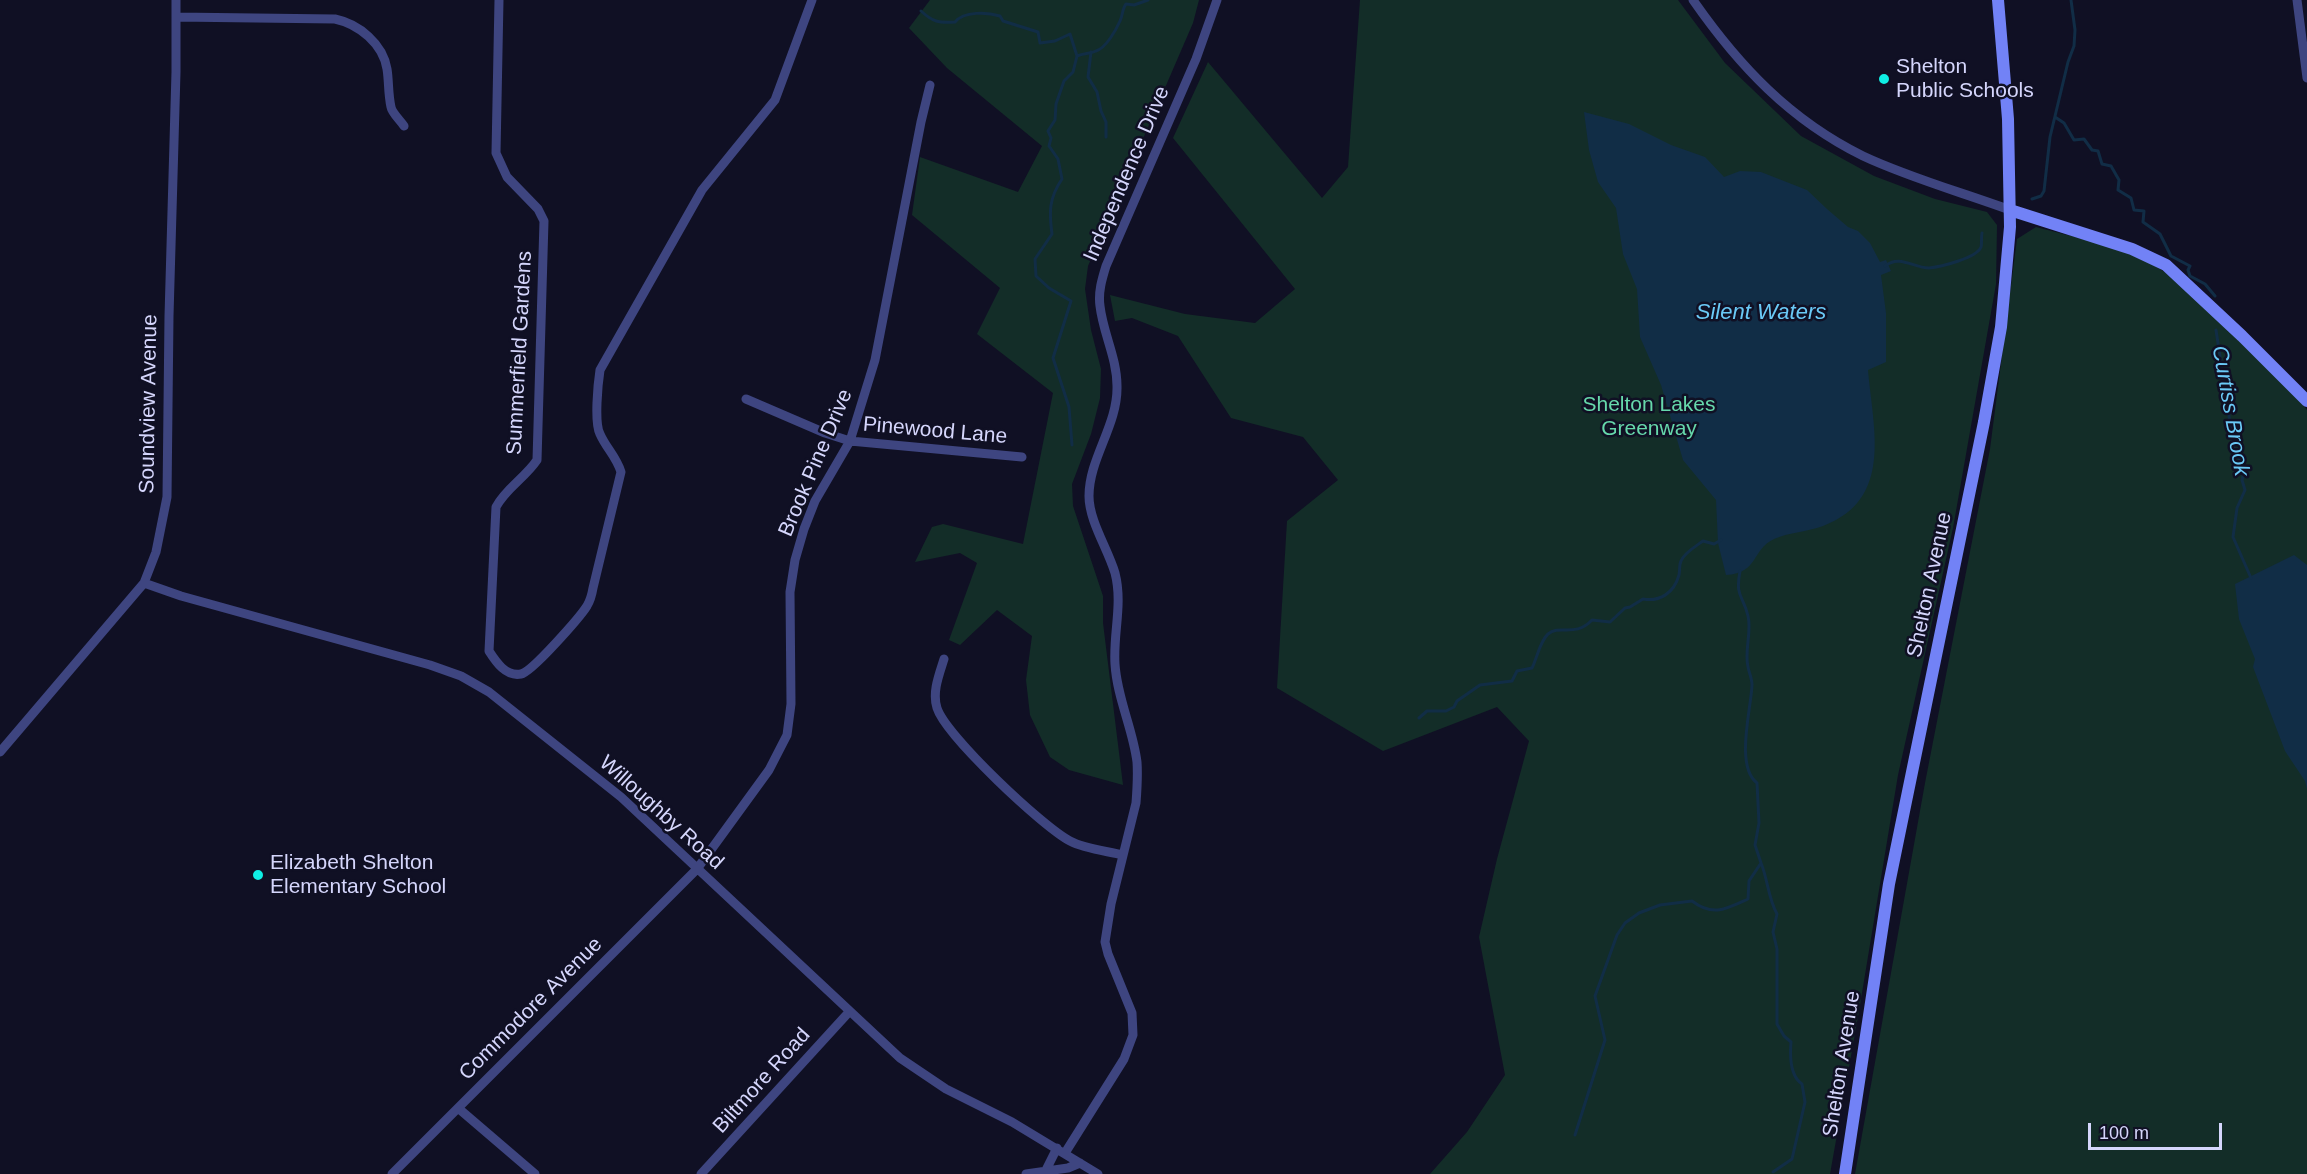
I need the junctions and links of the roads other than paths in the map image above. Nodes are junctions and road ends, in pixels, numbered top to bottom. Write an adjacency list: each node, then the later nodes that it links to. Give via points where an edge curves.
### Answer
1 (176, 0): 8 (street, Soundview Avenue)
2 (499, 0): 3 (street, Summerfield Gardens, via 496,153 507,177 538,209 544,221 537,460 503,494 496,507 489,640 489,651 496,662 509,673 523,674 588,604 593,588 621,472 617,458 598,432 600,370 702,189 775,100)
3 (812, 0)
4 (1217, 0): 20 (street, Independence Drive, via 1196,59 1106,266 1099,293 1118,392 1089,496 1118,591 1116,678 1137,760 1136,803)
5 (1693, 0): 12 (street, via 1741,64 1797,116 1864,156)
6 (1998, 0): 12 (main road, Shelton Avenue, via 2008,119)
7 (2297, 0): 9 (street)
8 (176, 17): 11 (street, via 345,21 368,35 380,50 387,67 391,109); 17 (street, Soundview Avenue, via 167,496 156,552)
9 (2307, 78)
10 (930, 85): 15 (street, Brook Pine Drive, via 875,360)
11 (404, 126)
12 (2010, 210): 14 (main road, via 2132,249 2166,265); 32 (main road, Shelton Avenue, via 2002,317 1992,382 1889,884)
13 (746, 399): 15 (street, Pinewood Lane)
14 (2307, 401)
15 (850, 441): 16 (street, Pinewood Lane); 21 (street, Brook Pine Drive, via 815,501 795,560 790,592 791,704 787,735 769,770)
16 (1022, 457)
17 (144, 583): 19 (street, Soundview Avenue); 21 (street, Willoughby Road, via 430,665 476,684 621,797)
18 (944, 659): 20 (street, via 935,689 937,709 966,750 1071,842)
19 (0, 752)
20 (1123, 855): 24 (street, Independence Drive, via 1105,942 1130,1006 1133,1035 1124,1059)
21 (697, 870): 22 (street, Willoughby Road); 23 (street, Commodore Avenue)
22 (849, 1012): 24 (street, Willoughby Road, via 919,1072); 29 (street, Biltmore Road)
23 (458, 1108): 27 (street, Commodore Avenue); 28 (street)
24 (1061, 1151): 25 (street, Willoughby Road); 26 (street, Independence Drive)
25 (1080, 1163): 26 (street); 31 (street, Willoughby Road)
26 (1046, 1170): 30 (street)
27 (392, 1174)
28 (535, 1174)
29 (701, 1174)
30 (1026, 1174)
31 (1098, 1174)
32 (1845, 1174)

